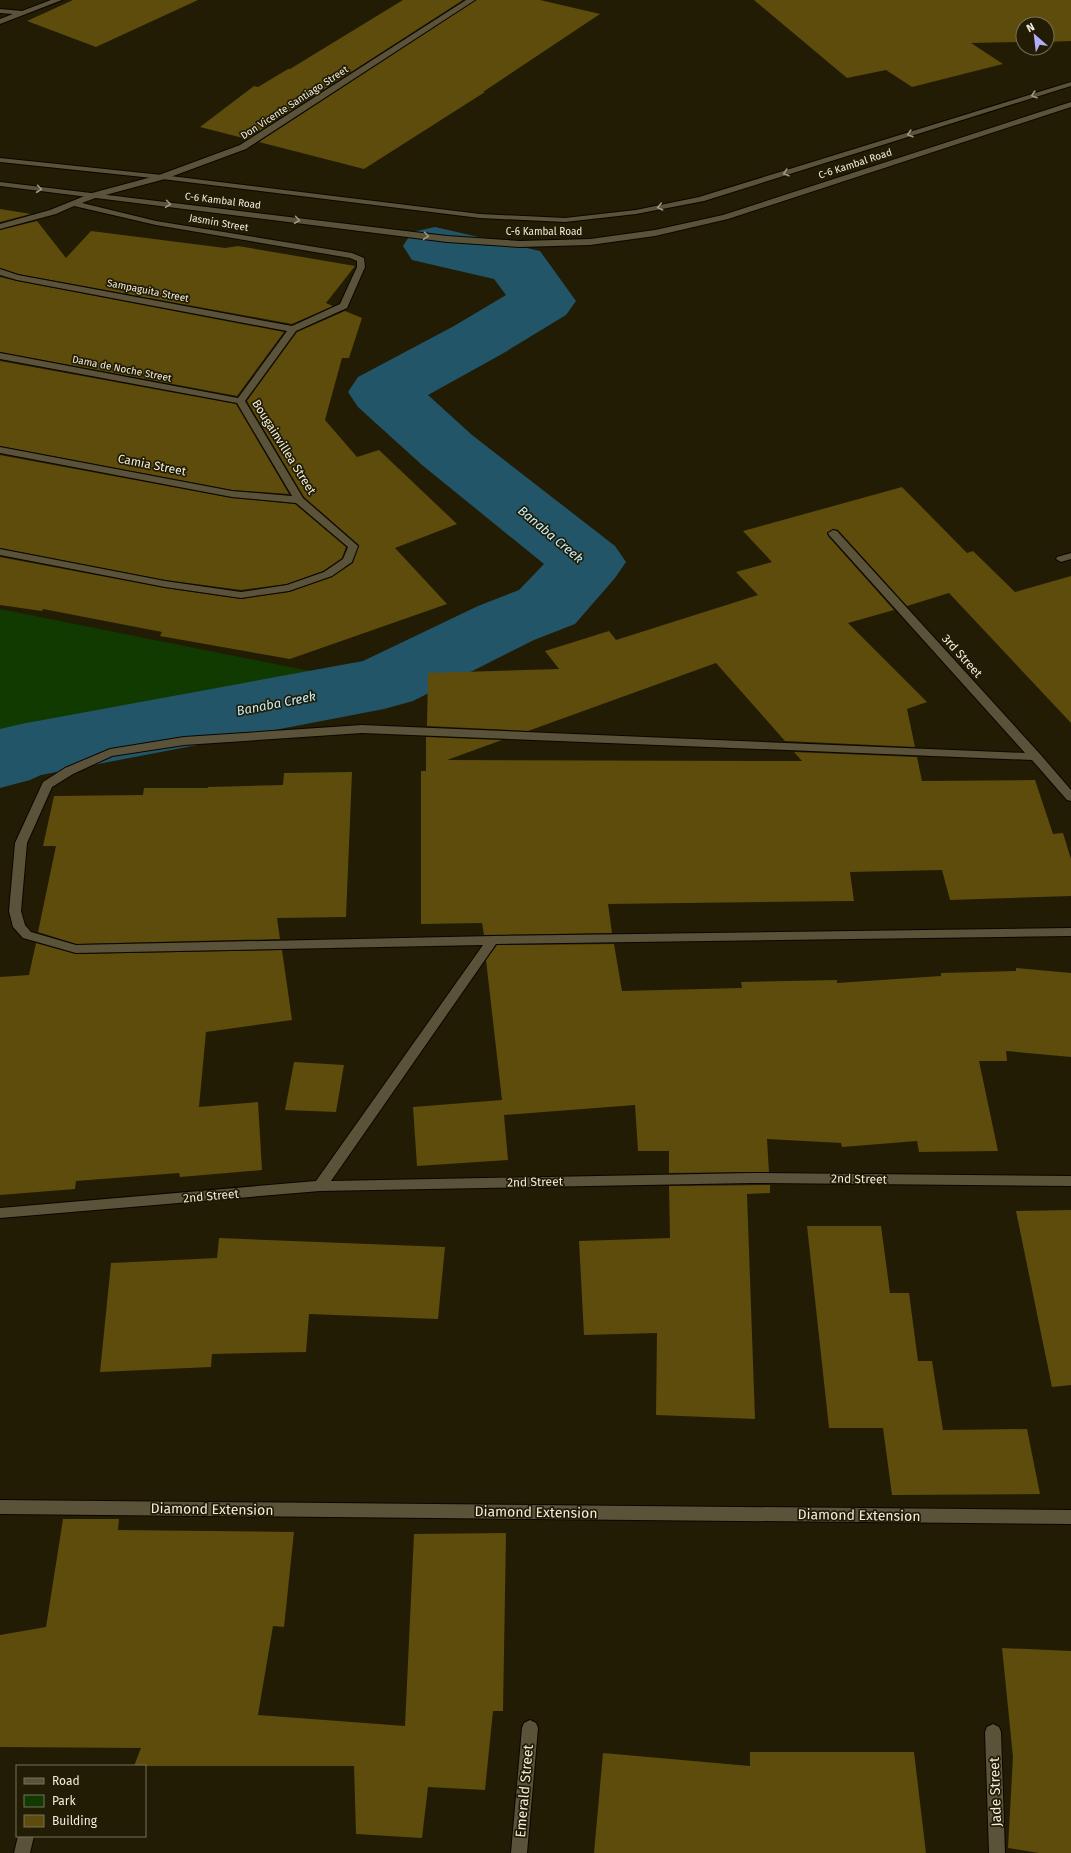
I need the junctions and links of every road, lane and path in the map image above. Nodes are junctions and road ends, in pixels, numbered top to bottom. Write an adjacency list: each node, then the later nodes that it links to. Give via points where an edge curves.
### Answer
1 (58, 0): 4 (street)
2 (470, 0): 9 (street, Don Vicente Santiago Street, via 243,147)
3 (0, 11): 4 (street)
4 (21, 13): 5 (street)
5 (0, 22)
6 (1071, 84): 9 (street, C-6 Kambal Road, one-way to 9, via 701,199 636,212 565,220 480,216)
7 (1071, 104): 11 (street, C-6 Kambal Road, one-way to 7, via 446,239 520,244 590,242 655,233 725,217)
8 (0, 160): 9 (street, C-6 Kambal Road)
9 (162, 176): 11 (street, Don Vicente Santiago Street)
10 (0, 184): 11 (street, C-6 Kambal Road, one-way to 11)
11 (95, 195): 12 (street, Don Vicente Santiago Street)
12 (74, 204): 13 (street, Don Vicente Santiago Street); 14 (street, Jasmin Street, via 156,223 352,256)
13 (0, 227)
14 (361, 260): 16 (street, Bougainvillea Street, via 361,267 344,306)
15 (0, 272): 16 (street, Sampaguita Street)
16 (293, 329): 18 (street, Bougainvillea Street)
17 (0, 356): 18 (street, Dama de Noche Street)
18 (240, 402): 20 (street, Bougainvillea Street)
19 (0, 450): 20 (street, Camia Street, via 232,494)
20 (299, 500): 22 (street, Bougainvillea Street, via 353,546 348,560 328,574 289,588 241,595 165,584)
21 (833, 533): 25 (street, 3rd Street)
22 (0, 552)
23 (1071, 556): 24 (street)
24 (1060, 559)
25 (1036, 758): 26 (street, 3rd Street); 28 (street, via 362,729 184,741 110,753 69,771 47,785 21,843 15,911 19,927 27,935 76,949)
26 (1071, 797)
27 (1071, 932): 28 (street)
28 (493, 940): 30 (street)
29 (1071, 1181): 30 (street, 2nd Street, via 752,1178)
30 (320, 1186): 31 (street, 2nd Street)
31 (0, 1213)
32 (0, 1507): 33 (street, Diamond Extension)
33 (1071, 1517)
34 (530, 1728): 38 (street, Emerald Street)
35 (993, 1732): 39 (street, Jade Street)
36 (26, 1837): 37 (street)
37 (22, 1853)
38 (519, 1853)
39 (997, 1853)

